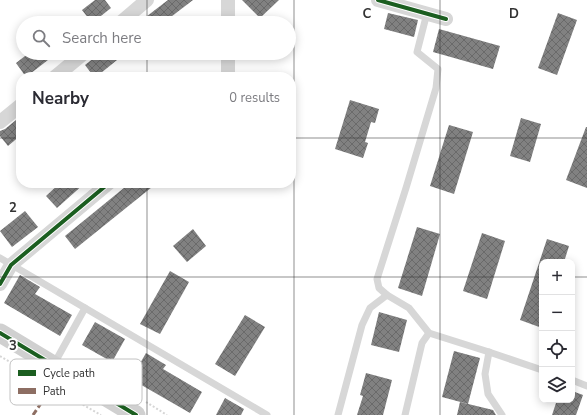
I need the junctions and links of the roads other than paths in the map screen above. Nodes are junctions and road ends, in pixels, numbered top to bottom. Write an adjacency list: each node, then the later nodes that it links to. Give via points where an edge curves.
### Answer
1 (147, 0): 5 (street)
2 (228, 0): 6 (street)
3 (378, 0): 4 (street)
4 (426, 13): 7 (street); 17 (lane, via 417,52 438,69 436,88 377,278 379,288)
5 (128, 16)
6 (228, 16)
7 (446, 19)
8 (76, 60): 10 (street)
9 (228, 60): 11 (street)
10 (61, 72)
11 (228, 72)
12 (16, 109): 13 (street)
13 (0, 122)
14 (102, 188): 15 (street)
15 (6, 261): 16 (street); 18 (lane)
16 (0, 284)
17 (387, 295): 19 (lane, via 409,308); 30 (lane, via 370,308 362,325)
18 (85, 308): 23 (lane); 29 (lane)
19 (429, 333): 21 (lane); 31 (lane, via 422,343)
20 (0, 334): 22 (street)
21 (489, 352): 24 (lane); 32 (lane, via 485,374 488,394)
22 (43, 359)
23 (56, 359)
24 (539, 369)
25 (575, 381): 26 (lane)
26 (587, 386)
27 (119, 405): 28 (street)
28 (136, 415)
29 (267, 415)
30 (338, 415)
31 (405, 415)
32 (502, 415)

